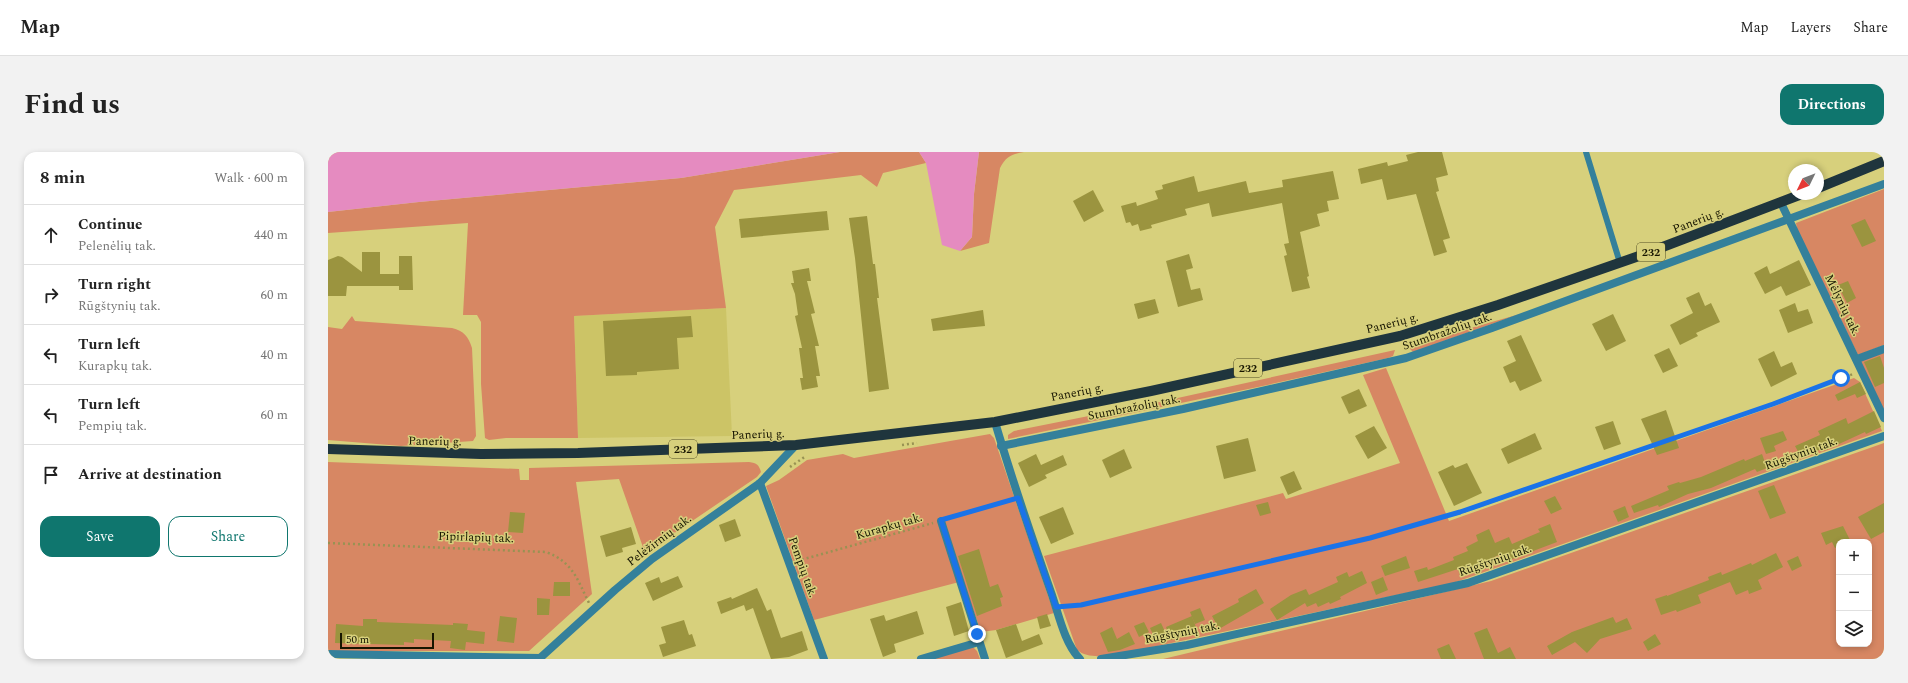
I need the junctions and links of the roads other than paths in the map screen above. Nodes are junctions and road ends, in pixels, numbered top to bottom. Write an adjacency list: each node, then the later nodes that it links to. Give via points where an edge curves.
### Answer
1 (1586, 152): 8 (lane)
2 (1884, 161): 4 (main road)
3 (1884, 184): 7 (street, Stumbražolių tak.)
4 (1824, 186)
5 (1788, 200): 6 (main road, Panerių g. / 232)
6 (1781, 203): 7 (street, Mėlynių tak.); 8 (main road, Panerių g. / 232)
7 (1789, 220): 10 (street, Mėlynių tak.); 15 (street, Stumbražolių tak., via 1406,358 1183,409)
8 (1620, 263): 12 (main road, Panerių g. / 232, via 1400,336)
9 (1884, 349): 10 (street)
10 (1857, 359): 11 (street, Mėlynių tak.)
11 (1884, 418)
12 (995, 422): 14 (main road, Panerių g. / 232); 15 (street)
13 (1884, 436): 26 (street, Rūgštynių tak., via 1468,584 1187,645)
14 (796, 445): 16 (main road, Panerių g. / 232, via 475,454); 17 (street, Pelėžirnių tak.)
15 (1001, 446): 25 (street, via 1056,607 1069,642)
16 (328, 449)
17 (760, 483): 21 (street, Pelėžirnių tak., via 680,538 627,579); 22 (street, Pempių tak.)
18 (941, 520): 19 (street)
19 (979, 642): 23 (street); 24 (street)
20 (328, 654): 21 (street)
21 (540, 658)
22 (824, 659)
23 (921, 659)
24 (985, 659)
25 (1080, 659)
26 (1101, 659)

